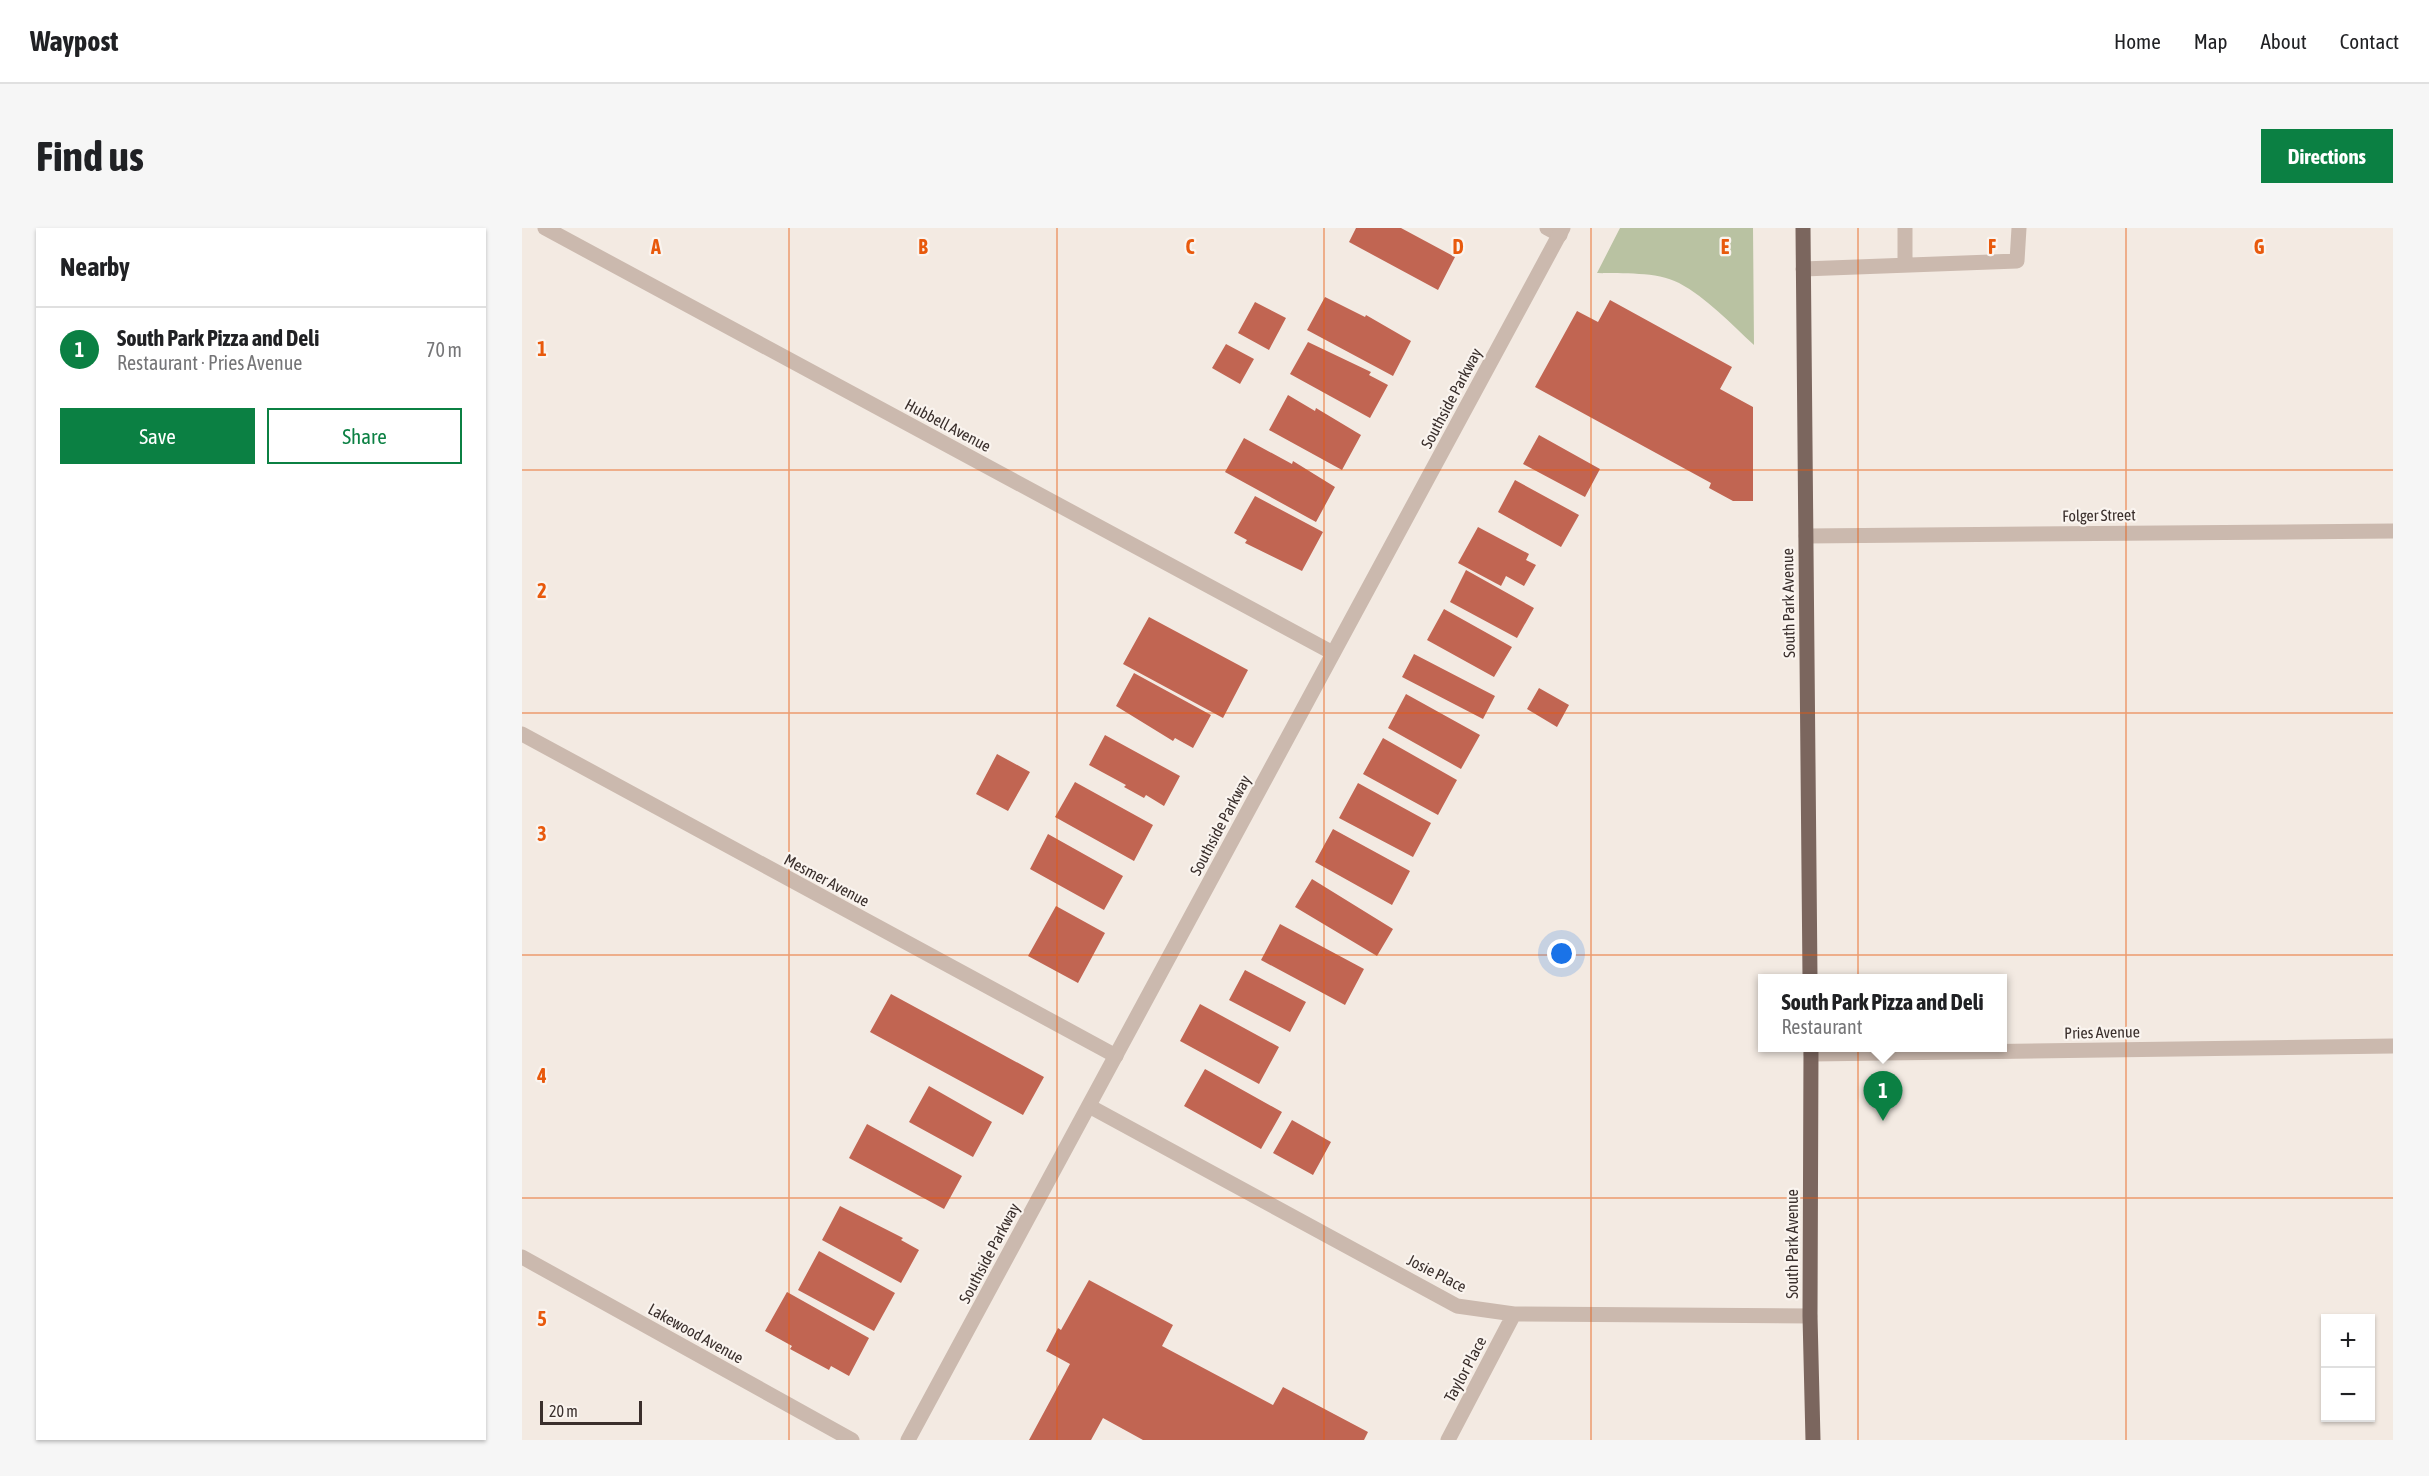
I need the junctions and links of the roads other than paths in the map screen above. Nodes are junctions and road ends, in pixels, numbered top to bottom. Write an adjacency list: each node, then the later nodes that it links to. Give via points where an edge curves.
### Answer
1 (545, 228): 10 (street, Hubbell Avenue)
2 (1803, 228): 7 (main road, South Park Avenue)
3 (1905, 228): 6 (street)
4 (2019, 228): 6 (street, via 2017,261)
5 (1557, 230): 10 (street, Southside Parkway)
6 (1905, 265): 7 (street)
7 (1803, 268): 9 (main road, South Park Avenue)
8 (2393, 531): 9 (street, Folger Street)
9 (1806, 536): 12 (main road, South Park Avenue)
10 (1334, 653): 16 (street, Southside Parkway)
11 (522, 734): 16 (street, Mesmer Avenue)
12 (1810, 974)
13 (2393, 1046): 14 (street, Pries Avenue)
14 (2007, 1049)
15 (1811, 1052): 20 (main road, South Park Avenue)
16 (1116, 1056): 17 (street, Southside Parkway)
17 (1089, 1106): 19 (street, Josie Place, via 1457,1306); 22 (street, Southside Parkway)
18 (522, 1257): 21 (street, Lakewood Avenue)
19 (1514, 1314): 20 (street, Josie Place); 23 (street, Taylor Place)
20 (1810, 1316): 24 (main road, South Park Avenue)
21 (852, 1440)
22 (908, 1440)
23 (1448, 1440)
24 (1813, 1440)

